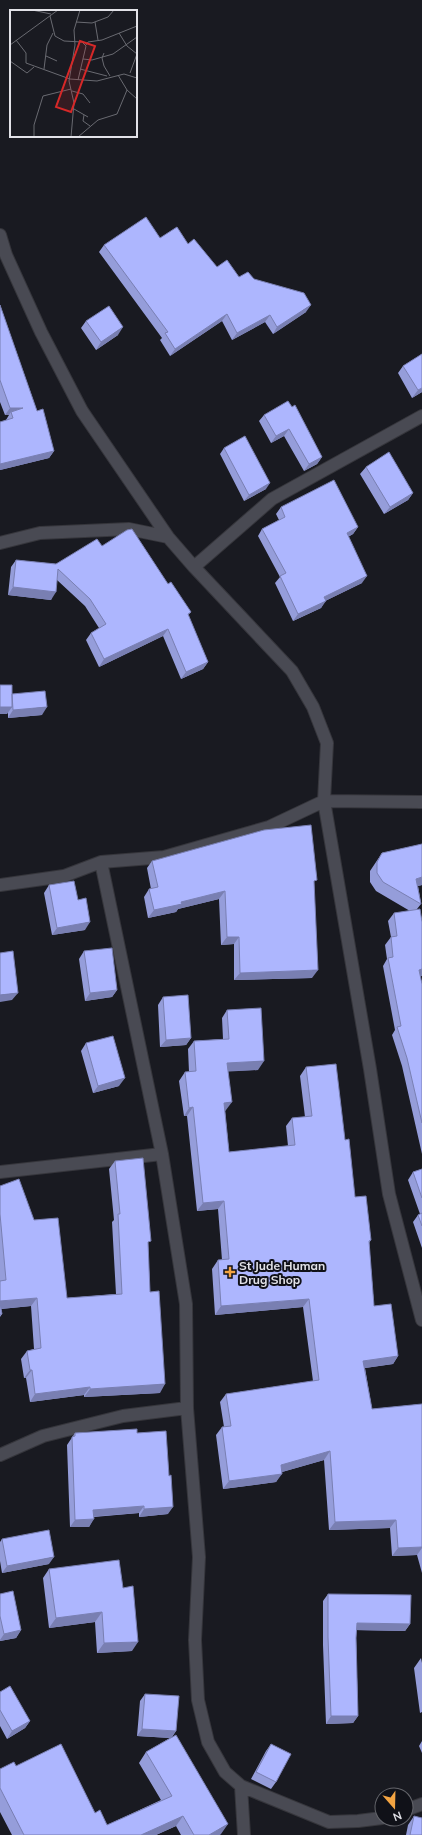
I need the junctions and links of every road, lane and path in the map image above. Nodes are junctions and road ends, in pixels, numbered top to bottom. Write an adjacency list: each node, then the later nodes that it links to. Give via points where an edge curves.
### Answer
1 (0, 235): 3 (street, via 6,255 41,332 82,411)
2 (422, 416): 5 (street, via 272,499)
3 (168, 537): 4 (street, via 129,529 40,533); 5 (street)
4 (0, 543)
5 (194, 567): 6 (street, via 292,671 313,707 327,742)
6 (324, 801): 7 (street); 8 (street, via 269,827 164,858); 12 (street, via 389,1194)
7 (422, 802)
8 (101, 862): 9 (street, via 64,876); 10 (street)
9 (0, 885)
10 (162, 1154): 11 (street); 13 (street, via 186,1304)
11 (0, 1172)
12 (422, 1320)
13 (187, 1408): 14 (street, via 123,1416 43,1436); 15 (street, via 199,1557 195,1640 198,1700 208,1742 224,1772)
14 (0, 1455)
15 (241, 1786): 16 (street, via 328,1822); 17 (street)
16 (374, 1819)
17 (244, 1835)

